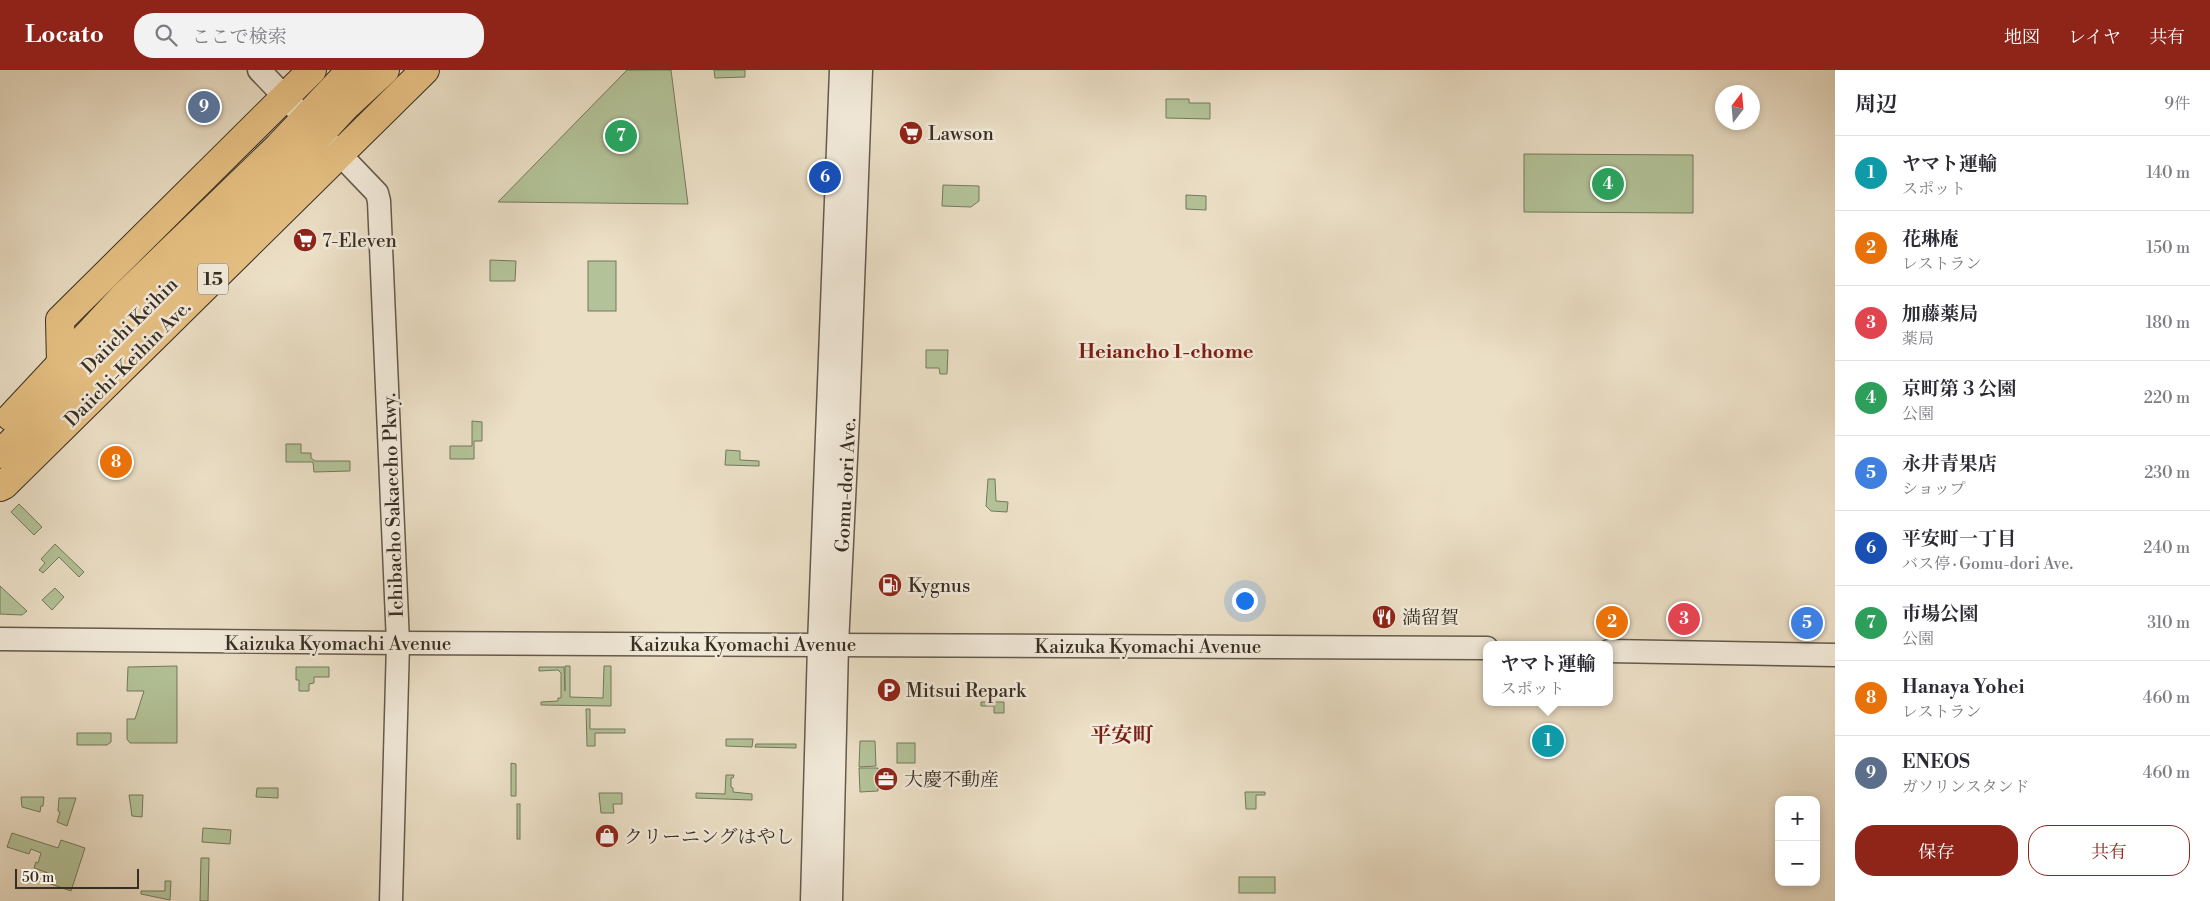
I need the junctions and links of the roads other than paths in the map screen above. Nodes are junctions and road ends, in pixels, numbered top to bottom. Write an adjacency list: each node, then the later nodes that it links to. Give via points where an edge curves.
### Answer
1 (259, 70): 8 (street, Ichibacho Sakaecho Pkwy.)
2 (312, 70): 8 (highway)
3 (351, 70): 9 (highway, Daiichi Keihin / 15)
4 (385, 70): 9 (highway, Daiichi Keihin / 15, via 345,107)
5 (425, 70): 10 (highway, Daiichi-Keihin Ave. / 15)
6 (841, 70): 17 (street, Gomu-dori Ave.)
7 (861, 70): 17 (street, Gomu-dori Ave., via 848,417)
8 (285, 97): 9 (street, Ichibacho Sakaecho Pkwy.); 11 (highway, via 60,320)
9 (313, 126): 10 (street, Ichibacho Sakaecho Pkwy.); 11 (highway, Daiichi Keihin / 15, via 279,146 124,297); 13 (highway, Daiichi Keihin / 15, via 295,161)
10 (339, 153): 14 (highway, Daiichi-Keihin Ave. / 15); 16 (street, Ichibacho Sakaecho Pkwy., via 377,193 379,201)
11 (61, 364): 12 (highway, Daiichi Keihin / 15)
12 (0, 429)
13 (0, 454)
14 (0, 487)
15 (0, 639): 16 (street, Kaizuka Kyomachi Avenue)
16 (398, 643): 17 (street, Kaizuka Kyomachi Avenue); 21 (street, Ichibacho Sakaecho Pkwy.)
17 (828, 645): 18 (street, Kaizuka Kyomachi Avenue); 22 (street, Gomu-dori Ave.); 23 (street, Gomu-dori Ave.)
18 (1483, 648)
19 (1613, 651): 20 (street)
20 (1835, 655)
21 (391, 901)
22 (812, 901)
23 (831, 901)

